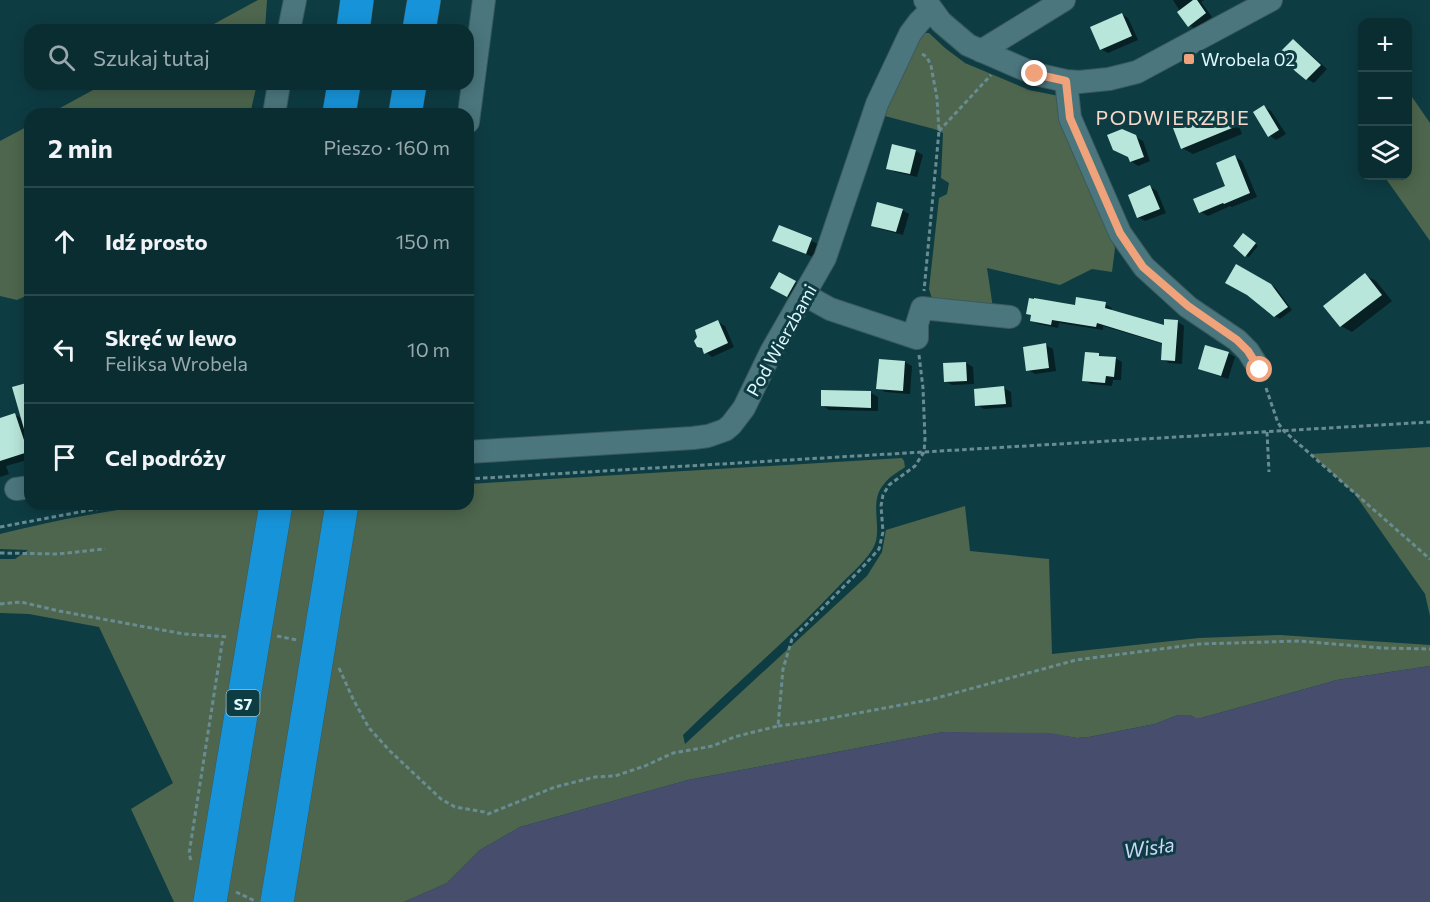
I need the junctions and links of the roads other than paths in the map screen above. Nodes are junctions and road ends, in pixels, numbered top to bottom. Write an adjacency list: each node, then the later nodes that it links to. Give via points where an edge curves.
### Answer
1 (295, 0): 8 (street)
2 (357, 0): 9 (highway)
3 (424, 0): 10 (highway)
4 (484, 0): 12 (street)
5 (1064, 0): 11 (street)
6 (1271, 0): 13 (street, via 1137,72 1102,80)
7 (928, 5): 11 (street, via 954,34); 22 (street, Pod Wierzbami, via 877,104 825,258)
8 (290, 24)
9 (353, 24)
10 (420, 24)
11 (981, 51): 13 (street, via 1035,74)
12 (474, 76)
13 (1066, 81): 24 (street, via 1070,118 1120,233 1143,267 1188,306 1237,340)
14 (278, 90): 18 (street)
15 (343, 90): 19 (highway)
16 (409, 90): 20 (highway)
17 (472, 90): 21 (street)
18 (275, 108)
19 (340, 108)
20 (406, 108)
21 (470, 108)
22 (805, 295): 23 (street, via 830,309 917,338 922,308); 25 (street, Pod Wierzbami, via 744,408 731,425 718,433 693,438)
23 (1010, 317)
24 (1260, 370)
25 (474, 452)
26 (275, 510): 28 (highway, S7, bridge)
27 (341, 510): 29 (highway, bridge)
28 (210, 902)
29 (277, 902)

